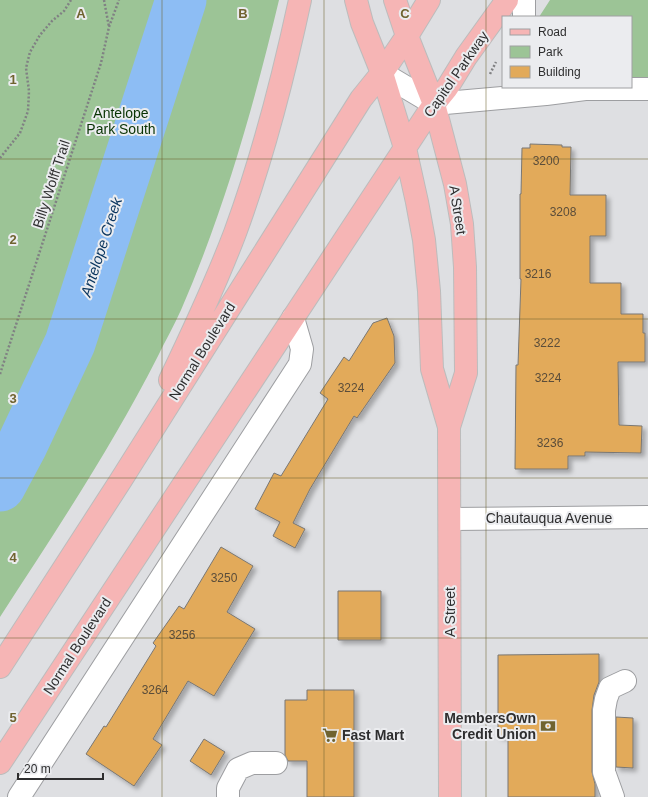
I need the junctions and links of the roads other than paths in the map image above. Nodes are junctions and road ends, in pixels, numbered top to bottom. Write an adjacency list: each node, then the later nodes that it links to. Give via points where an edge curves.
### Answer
1 (300, 0): 16 (main road, via 269,130 235,233 198,321)
2 (356, 0): 9 (main road, A Street, via 362,23)
3 (395, 0): 8 (main road, A Street)
4 (429, 0): 8 (main road)
5 (507, 0): 12 (main road, Capitol Parkway)
6 (524, 0): 7 (street)
7 (524, 16)
8 (407, 36): 9 (main road, Normal Boulevard); 12 (main road, A Street)
9 (382, 73): 12 (street); 13 (main road, A Street); 16 (main road, Normal Boulevard, via 361,99)
10 (582, 88): 11 (street); 12 (street, via 546,94)
11 (648, 89)
12 (434, 104): 13 (main road, Capitol Parkway); 15 (main road, A Street, via 455,184 466,267 466,373)
13 (405, 148): 14 (main road, Normal Boulevard); 15 (main road, A Street, via 424,240 432,369)
14 (293, 318): 20 (main road, Normal Boulevard); 22 (street, via 302,349 300,364)
15 (449, 427): 18 (main road, A Street)
16 (121, 480): 19 (main road, Normal Boulevard)
17 (648, 517): 18 (street, Chautauqua Avenue)
18 (450, 518): 24 (main road, A Street)
19 (0, 667)
20 (0, 763)
21 (276, 763): 23 (street, via 252,763 238,769 228,788)
22 (19, 797)
23 (228, 797)
24 (450, 797)
25 (613, 797): 26 (street, via 604,772 604,710 610,688 625,681 616,702 617,771)
26 (628, 797)

